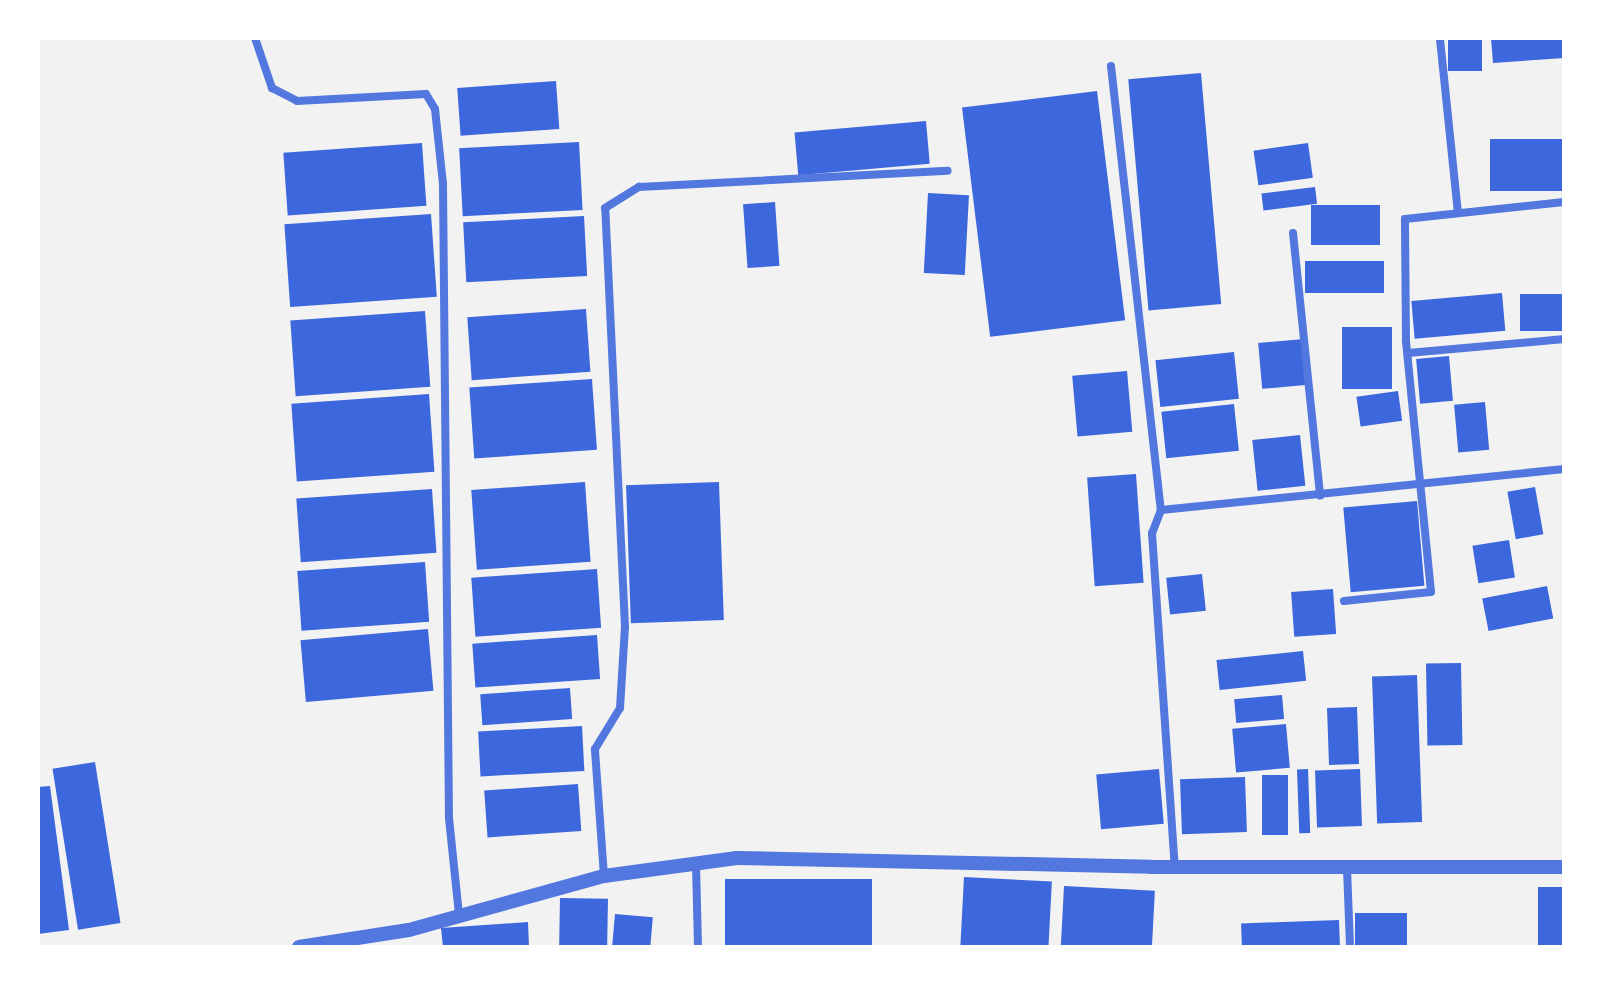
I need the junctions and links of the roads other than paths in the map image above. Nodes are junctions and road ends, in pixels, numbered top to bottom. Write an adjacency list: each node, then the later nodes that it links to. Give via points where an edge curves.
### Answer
1 (255, 38): 20 (street, via 272,88 297,101 426,94 435,109 443,184 449,818)
2 (1440, 39): 6 (street)
3 (1111, 66): 13 (street)
4 (948, 171): 19 (street, via 639,187 605,208 625,627 620,708 595,749)
5 (1564, 202): 6 (street)
6 (1458, 213): 9 (street, via 1405,219)
7 (1293, 233): 12 (street)
8 (1564, 339): 9 (street)
9 (1408, 353): 11 (street)
10 (1564, 469): 11 (street)
11 (1419, 484): 12 (street); 14 (street, via 1431,592)
12 (1320, 496): 13 (street)
13 (1161, 510): 17 (street, via 1152,533 1173,770)
14 (1344, 601)
15 (696, 864): 17 (street, via 737,858); 19 (street); 22 (street)
16 (1564, 867): 18 (street)
17 (1175, 868): 18 (street)
18 (1347, 868): 23 (street)
19 (604, 876): 20 (street)
20 (459, 914): 21 (street, via 409,930)
21 (299, 947)
22 (698, 947)
23 (1350, 947)

